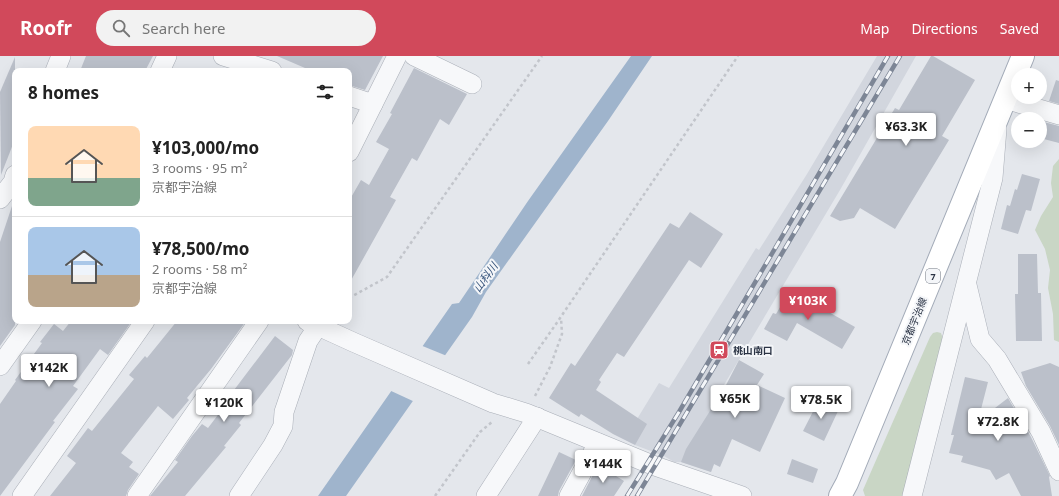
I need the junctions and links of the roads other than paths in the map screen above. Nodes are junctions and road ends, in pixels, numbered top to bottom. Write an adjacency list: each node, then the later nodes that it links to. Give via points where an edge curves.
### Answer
1 (61, 56): 7 (street)
2 (167, 56): 8 (street)
3 (223, 56): 9 (street)
4 (397, 56): 13 (street)
5 (414, 56): 10 (street)
6 (1022, 56): 12 (main road, 京都宇治線 / 7)
7 (56, 68)
8 (161, 68)
9 (262, 68)
10 (472, 84)
11 (352, 97): 13 (street)
12 (1005, 99): 14 (street); 15 (main road, 京都宇治線 / 7)
13 (374, 104): 16 (street)
14 (1059, 115)
15 (997, 119): 19 (street, via 993,178); 35 (main road, 京都宇治線 / 7)
16 (352, 146)
17 (12, 182): 18 (street)
18 (5, 197)
19 (966, 282): 28 (street, via 980,339 997,360 1041,432); 36 (street)
20 (30, 324): 25 (street)
21 (142, 324): 29 (street)
22 (257, 324): 30 (street)
23 (312, 324): 31 (street, via 284,412 283,426)
24 (314, 324): 26 (street)
25 (0, 366)
26 (516, 410): 27 (street); 32 (street)
27 (598, 442): 33 (street); 34 (street, via 655,466)
28 (1059, 471)
29 (22, 496)
30 (137, 496)
31 (239, 496)
32 (486, 496)
33 (569, 496)
34 (742, 496)
35 (840, 496)
36 (912, 496)

